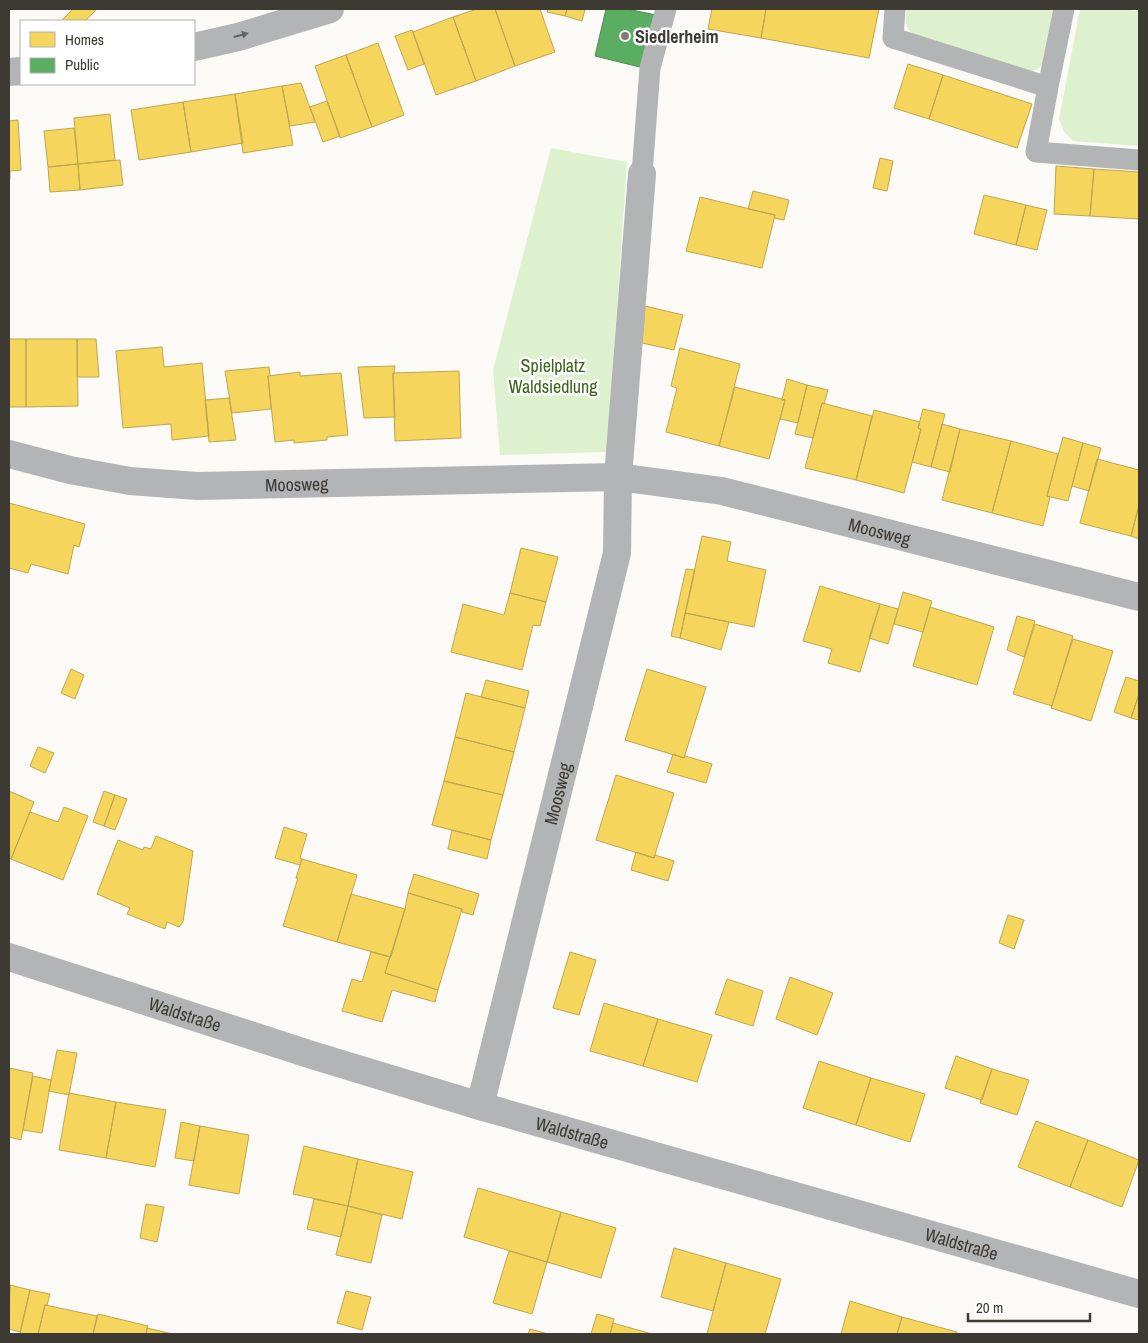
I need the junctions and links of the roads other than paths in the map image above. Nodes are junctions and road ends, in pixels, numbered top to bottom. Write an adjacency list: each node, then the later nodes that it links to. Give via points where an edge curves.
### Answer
1 (330, 9): 5 (street, one-way to 1)
2 (666, 9): 8 (lane, via 650,68)
3 (895, 9): 6 (lane, via 892,38)
4 (1064, 9): 6 (lane)
5 (195, 47)
6 (1048, 87): 7 (lane, via 1036,152)
7 (1139, 160)
8 (642, 174): 10 (street, Moosweg)
9 (9, 454): 10 (street, Moosweg, via 130,481 197,486)
10 (618, 478): 11 (street, Moosweg, via 722,491); 13 (street, Moosweg, via 617,553)
11 (1139, 597)
12 (9, 957): 13 (street, Waldstraße)
13 (480, 1106): 14 (street, Waldstraße)
14 (1139, 1294)

